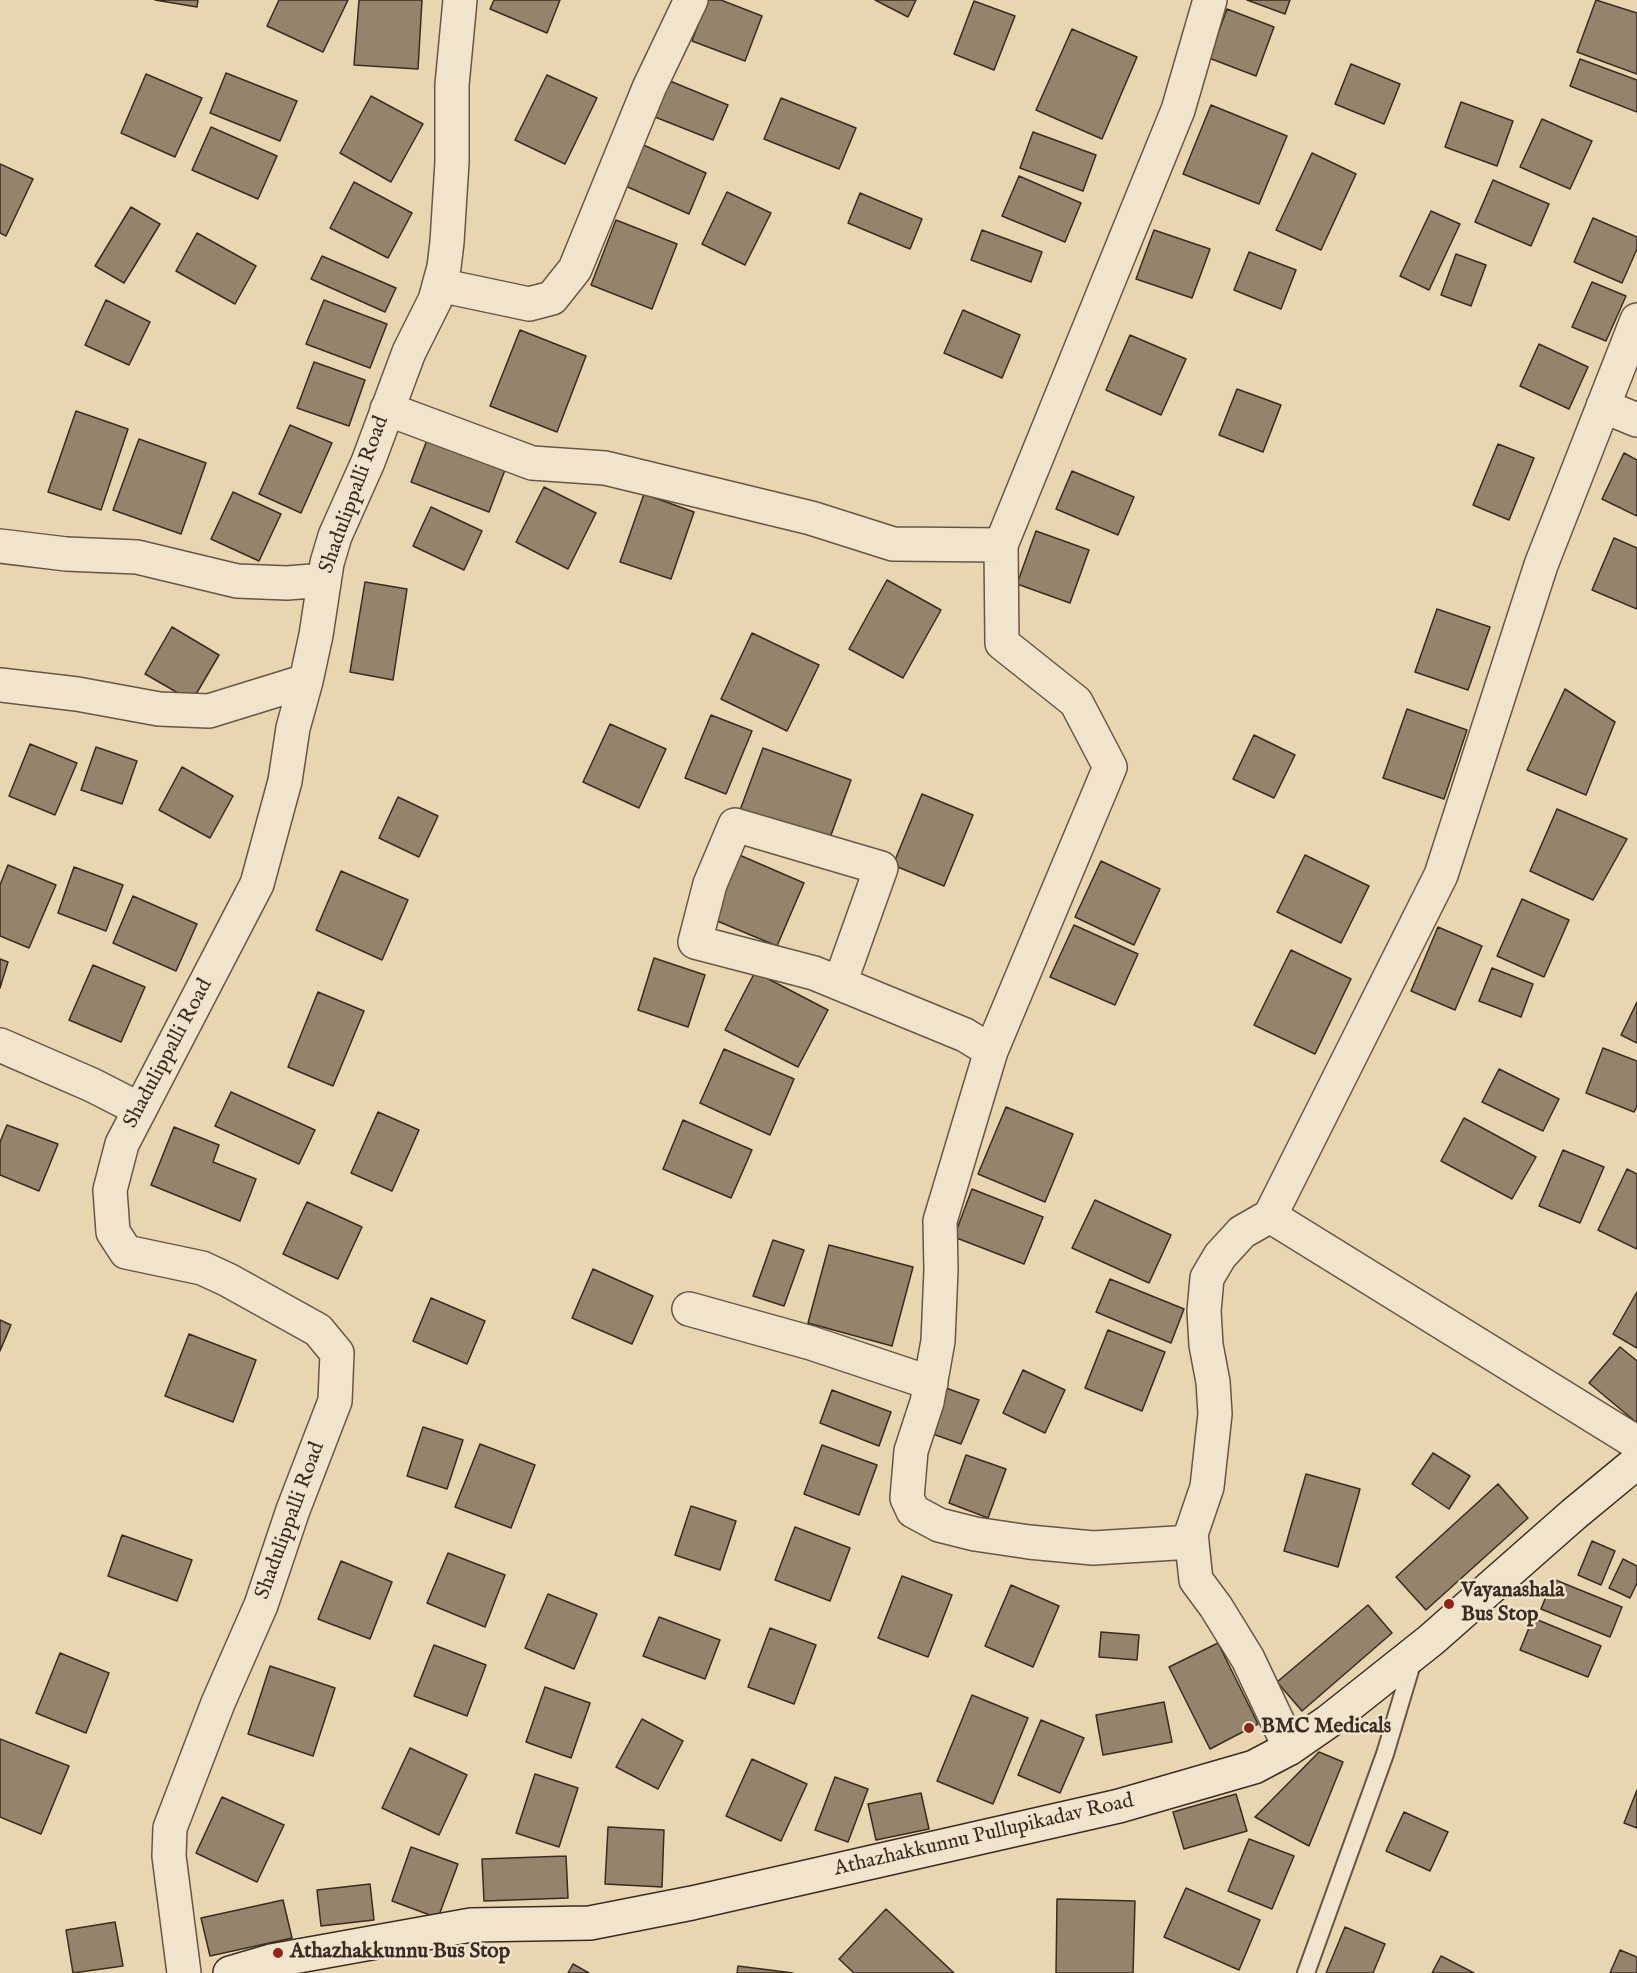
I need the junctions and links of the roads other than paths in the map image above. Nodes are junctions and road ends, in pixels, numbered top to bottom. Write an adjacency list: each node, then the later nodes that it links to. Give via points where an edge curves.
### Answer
1 (460, 0): 4 (street, Shadulippalli Road, via 452,85 447,242)
2 (691, 0): 4 (street, via 649,88 574,269 552,298 530,304)
3 (1210, 0): 9 (street, via 1178,110)
4 (439, 285): 7 (street, Shadulippalli Road)
5 (1637, 320): 6 (street)
6 (1603, 406): 8 (street); 18 (street, via 1541,564 1441,875)
7 (387, 409): 9 (street, via 532,463 605,468 811,518 893,544); 11 (street, Shadulippalli Road, via 335,536)
8 (1637, 420)
9 (1001, 545): 16 (street, via 1002,643 1076,702 1110,767)
10 (0, 546): 11 (street, via 137,557 237,581 287,584)
11 (324, 580): 12 (street, Shadulippalli Road)
12 (306, 681): 13 (street, via 209,711 159,709); 17 (street, Shadulippalli Road, via 293,728 285,781 257,884)
13 (0, 685)
14 (840, 983): 14 (street, via 881,868 735,825 710,884 695,942); 16 (street, via 965,1035)
15 (0, 1045): 17 (street)
16 (991, 1051): 20 (street, via 940,1221 938,1341)
17 (139, 1109): 27 (street, Shadulippalli Road, via 122,1144 110,1190 113,1232 126,1252 202,1268 228,1280 318,1330 337,1353 335,1401 261,1605 170,1828 168,1856)
18 (1270, 1216): 21 (street); 23 (street, via 1242,1232 1207,1278 1206,1345 1215,1414 1207,1487 1191,1534)
19 (688, 1310): 20 (street, via 811,1343)
20 (931, 1383): 23 (street, via 907,1476 907,1498 913,1511 939,1525 1029,1542 1093,1548)
21 (1637, 1443)
22 (1637, 1462): 24 (street, Athazhakkunnu Pullupikadav Road)
23 (1192, 1542): 25 (street, via 1196,1580 1248,1659)
24 (1415, 1650): 25 (street, Athazhakkunnu Pullupikadav Road); 29 (lane, via 1385,1754)
25 (1290, 1748): 26 (street, Athazhakkunnu Pullupikadav Road, via 1254,1767 1119,1806 692,1903 590,1923 471,1925)
26 (272, 1967): 28 (street, Athazhakkunnu Pullupikadav Road)
27 (184, 1973)
28 (230, 1973)
29 (1306, 1973)

